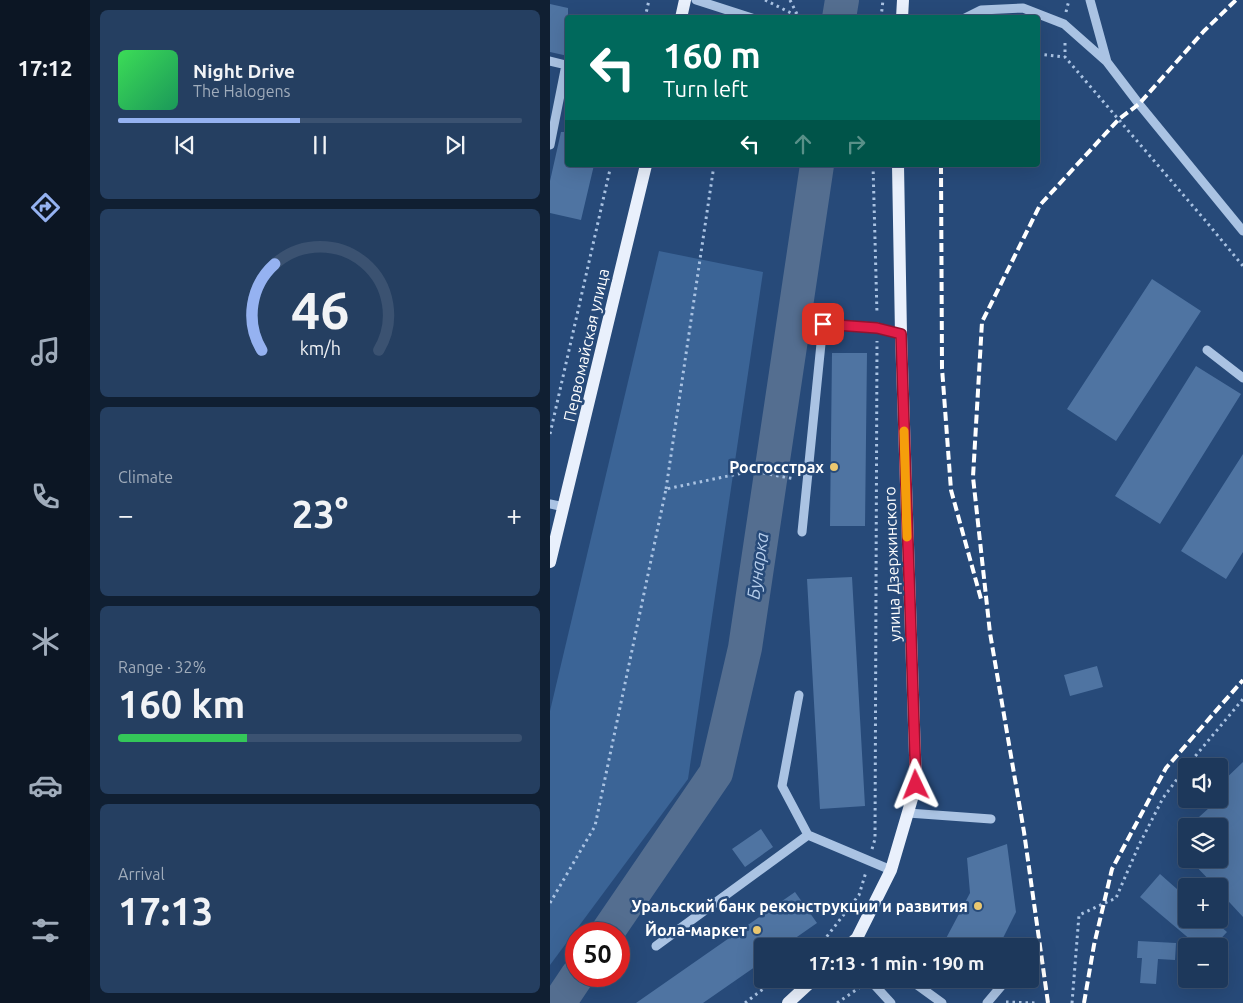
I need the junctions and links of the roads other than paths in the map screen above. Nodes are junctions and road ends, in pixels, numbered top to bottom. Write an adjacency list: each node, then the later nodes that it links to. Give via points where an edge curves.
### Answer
1 (685, 0): 5 (main road)
2 (696, 0): 6 (street)
3 (902, 0): 7 (main road)
4 (1090, 0): 10 (street)
5 (682, 15)
6 (743, 15)
7 (902, 15)
8 (971, 15): 10 (street, via 981,10 1024,8 1064,24)
9 (550, 61): 11 (street)
10 (1107, 62): 16 (street)
11 (565, 65)
12 (565, 70): 13 (street)
13 (550, 145)
14 (646, 167): 21 (main road, Первомайская улица)
15 (898, 167): 17 (main road, улица Дзержинского)
16 (1243, 231)
17 (901, 334): 22 (street, via 877,328 823,324); 25 (main road, улица Дзержинского, via 916,785)
18 (1207, 350): 19 (street)
19 (1243, 378)
20 (550, 504): 21 (street)
21 (564, 507): 23 (main road, Первомайская улица)
22 (802, 532)
23 (550, 562)
24 (799, 695): 27 (street, via 782,786)
25 (908, 814): 26 (street); 28 (main road, улица Дзержинского)
26 (992, 819)
27 (808, 835): 28 (street); 30 (street)
28 (891, 870): 29 (main road, улица Дзержинского)
29 (855, 938)
30 (656, 946)
31 (804, 988): 36 (main road)
32 (878, 988): 37 (street)
33 (921, 988): 38 (street)
34 (999, 988): 35 (street)
35 (987, 1002)
36 (788, 1003)
37 (891, 1003)
38 (942, 1003)

